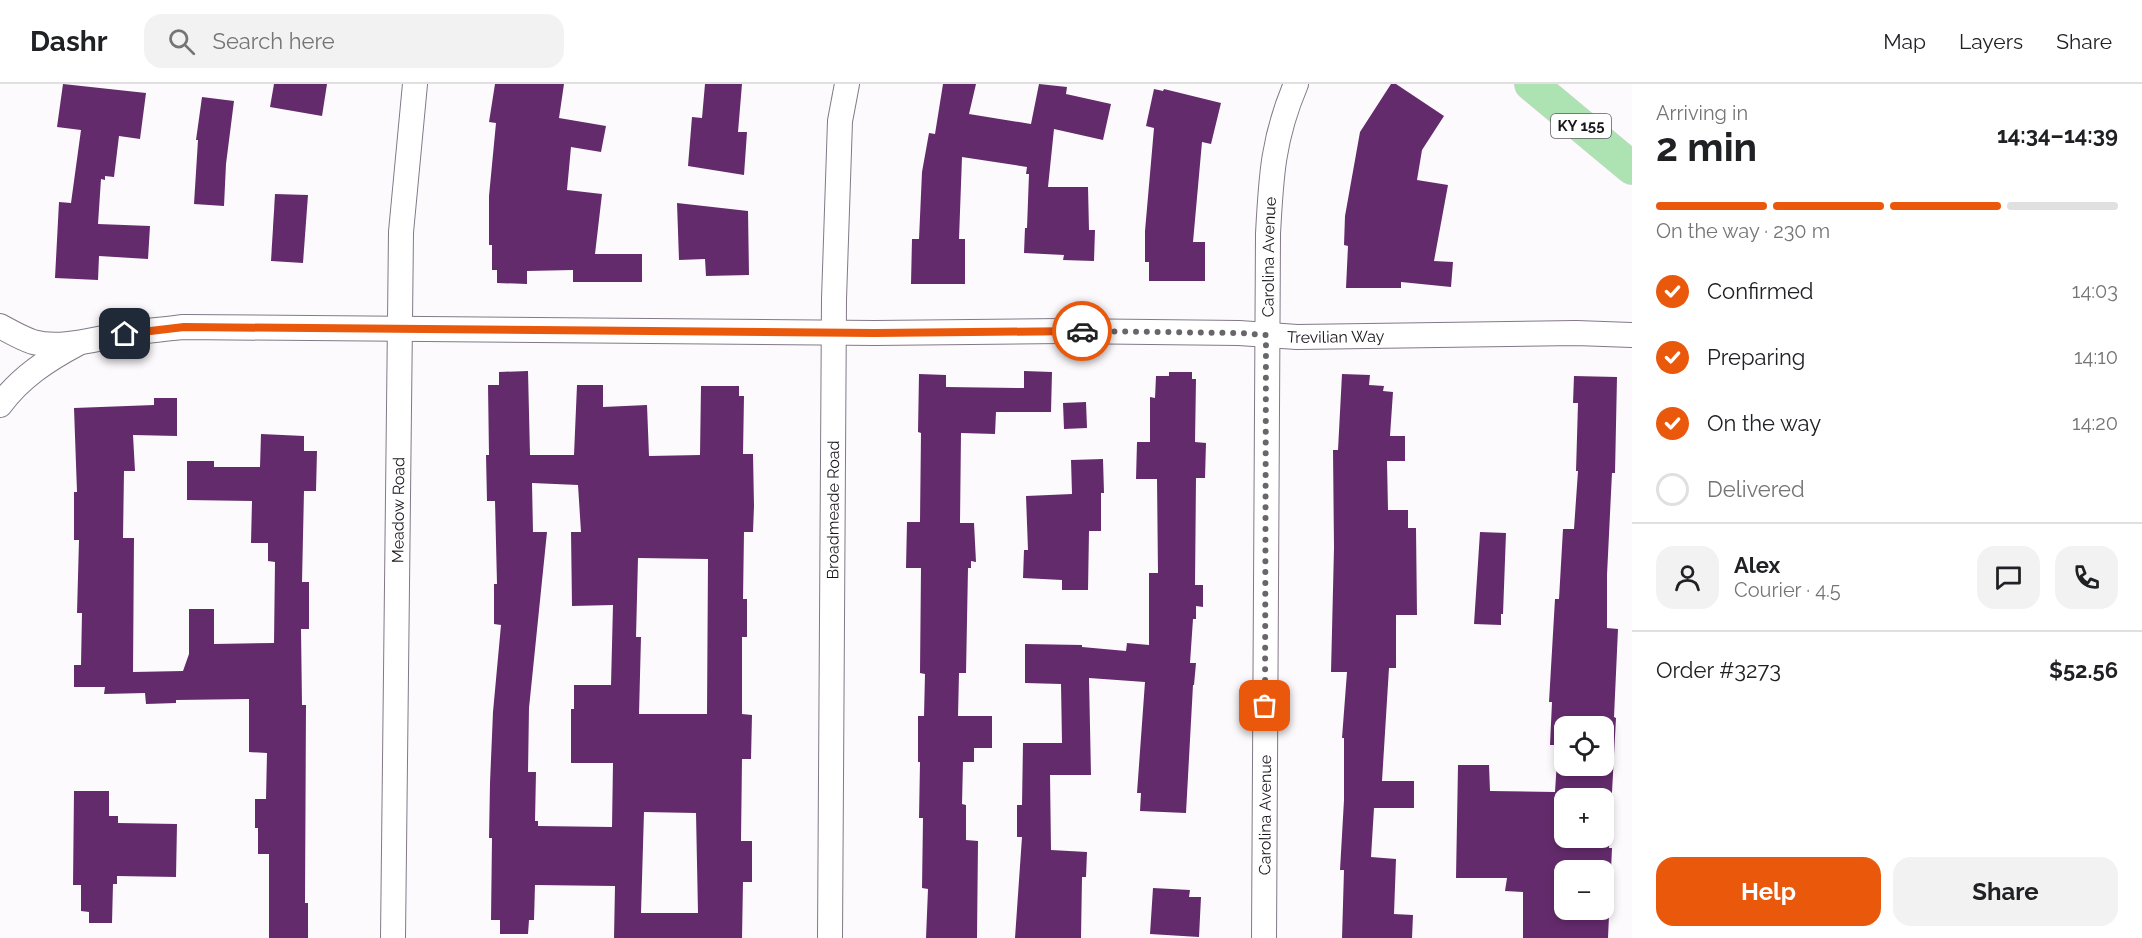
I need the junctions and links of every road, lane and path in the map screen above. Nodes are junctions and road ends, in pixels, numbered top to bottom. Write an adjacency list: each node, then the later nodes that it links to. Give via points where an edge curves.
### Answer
1 (415, 84): 7 (street, Meadow Road, via 401,232)
2 (847, 84): 8 (street, Broadmeade Road, via 840,121)
3 (1296, 84): 10 (street, Carolina Avenue, via 1285,110 1272,164)
4 (1535, 85): 5 (main road, KY 155)
5 (1632, 168)
6 (0, 326): 11 (street, Trevilian Way, via 35,342)
7 (400, 330): 8 (street, Trevilian Way); 11 (street, Trevilian Way, via 184,327); 13 (street, Meadow Road)
8 (834, 332): 10 (street, Trevilian Way); 14 (street, Broadmeade Road)
9 (1632, 334): 10 (street, Trevilian Way)
10 (1266, 335): 15 (street, Carolina Avenue)
11 (80, 342): 12 (street, via 44,362 12,389)
12 (0, 405)
13 (393, 938)
14 (830, 938)
15 (1264, 938)

